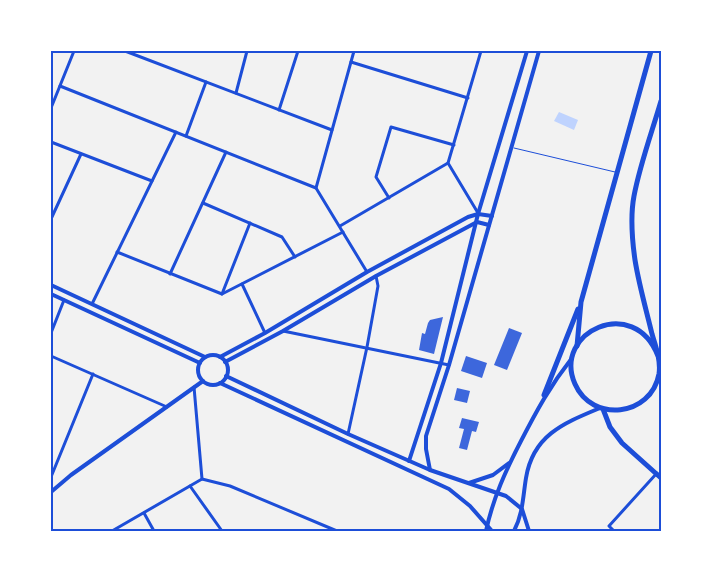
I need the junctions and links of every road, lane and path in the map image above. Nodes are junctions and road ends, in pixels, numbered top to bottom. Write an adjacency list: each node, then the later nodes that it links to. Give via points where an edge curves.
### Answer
1 (74, 51): 12 (street)
2 (125, 51): 11 (street)
3 (247, 51): 13 (street)
4 (298, 51): 17 (street)
5 (354, 51): 10 (street)
6 (481, 51): 14 (street)
7 (527, 51): 32 (street)
8 (539, 51): 23 (street)
9 (650, 51): 27 (highway)
10 (351, 62): 14 (street); 18 (street)
11 (206, 82): 13 (street); 20 (street)
12 (60, 86): 16 (street); 19 (street)
13 (236, 93): 17 (street)
14 (468, 98): 22 (street)
15 (661, 101): 58 (highway, via 634,195 631,220 636,266)
16 (51, 108)
17 (280, 110): 18 (street)
18 (332, 130): 29 (street)
19 (176, 132): 20 (street); 28 (street)
20 (186, 136): 24 (street)
21 (51, 142): 25 (street)
22 (454, 146): 26 (street); 30 (street, via 391,127 376,177)
23 (511, 147): 27 (lane); 33 (street)
24 (226, 152): 29 (street); 31 (street)
25 (81, 154): 28 (street); 34 (street)
26 (448, 163): 30 (street); 32 (street)
27 (618, 173): 50 (highway)
28 (152, 181): 40 (street)
29 (316, 188): 38 (street)
30 (389, 198): 38 (street)
31 (203, 203): 36 (street); 43 (street)
32 (478, 214): 33 (street); 35 (street); 42 (street)
33 (492, 216): 37 (street)
34 (51, 219)
35 (477, 222): 37 (street); 44 (street); 64 (street)
36 (250, 223): 41 (street, via 282,237); 48 (street)
37 (489, 225): 65 (street)
38 (340, 226): 39 (street)
39 (343, 232): 41 (street); 42 (street)
40 (117, 252): 43 (street); 51 (street)
41 (295, 257): 45 (street)
42 (367, 272): 54 (street)
43 (170, 274): 48 (street)
44 (376, 276): 53 (street); 56 (street, via 378,286)
45 (242, 284): 48 (street); 54 (street)
46 (51, 285): 51 (street)
47 (51, 294): 49 (street)
48 (222, 294)
49 (64, 300): 52 (street); 63 (street)
50 (581, 302): 55 (highway); 72 (highway)
51 (92, 304): 59 (street)
52 (51, 332)
53 (283, 332): 56 (street); 62 (street)
54 (265, 333): 60 (street)
55 (577, 346): 58 (highway, via 597,327 625,324 649,339); 61 (highway)
56 (367, 347): 64 (street); 75 (street)
57 (51, 356): 66 (street)
58 (658, 356): 68 (highway)
59 (205, 357): 60 (street); 63 (street)
60 (220, 357): 62 (street)
61 (572, 358): 72 (street); 74 (highway, via 574,383 580,394)
62 (225, 362): 67 (street)
63 (200, 363): 69 (street, via 198,370)
64 (441, 363): 65 (street); 77 (street)
65 (449, 365): 78 (street, via 426,436)
66 (93, 374): 73 (street); 80 (street)
67 (226, 376): 70 (street); 75 (street)
68 (660, 378): 74 (highway, via 638,405 621,410)
69 (203, 381): 70 (street); 71 (street)
70 (220, 383): 88 (street, via 449,489 470,506)
71 (194, 387): 73 (street); 81 (street)
72 (544, 395): 76 (street)
73 (167, 407): 84 (street)
74 (602, 409): 79 (highway, via 622,443); 86 (street, via 561,425 540,444 528,467)
75 (348, 434): 77 (street)
76 (512, 459): 82 (street, via 493,475); 85 (street)
77 (409, 461): 78 (street)
78 (430, 470): 82 (street)
79 (659, 475): 96 (street, via 609,526)
80 (51, 477)
81 (202, 479): 83 (street); 92 (street, via 230,486)
82 (467, 483): 85 (street)
83 (190, 486): 87 (street); 91 (street)
84 (51, 492)
85 (497, 492): 86 (street); 88 (street)
86 (522, 509): 94 (street); 95 (street)
87 (144, 512): 89 (street); 90 (street)
88 (487, 528): 93 (street)
89 (112, 531)
90 (154, 531)
91 (222, 531)
92 (337, 531)
93 (492, 531)
94 (514, 531)
95 (529, 531)
96 (614, 531)

